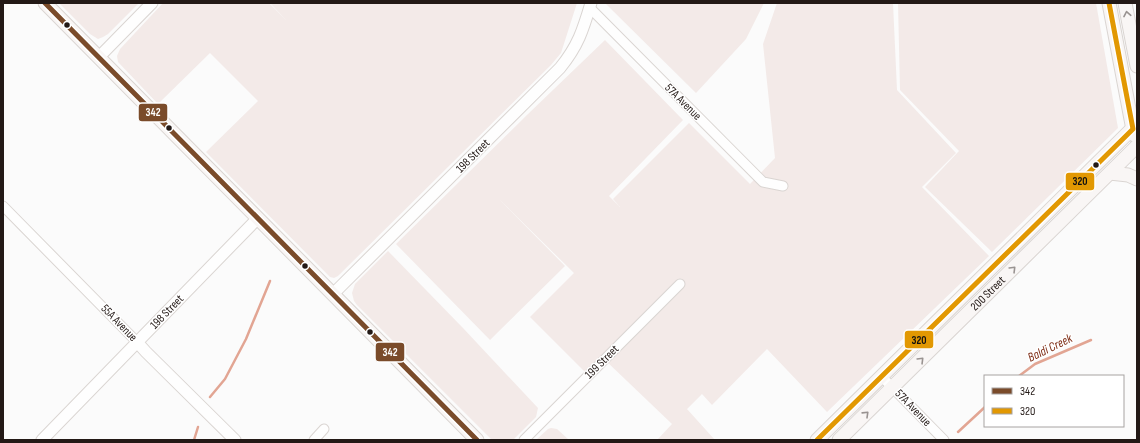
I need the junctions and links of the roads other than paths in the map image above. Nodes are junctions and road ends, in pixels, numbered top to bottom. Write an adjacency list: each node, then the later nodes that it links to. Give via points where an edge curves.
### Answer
1 (45, 3): 6 (main road)
2 (152, 3): 6 (street)
3 (1109, 3): 8 (main road)
4 (1125, 3): 7 (main road, one-way to 4)
5 (591, 5): 12 (street, 57A Avenue, via 763,182); 16 (street, 198 Street, via 581,35 569,58)
6 (98, 57): 14 (main road)
7 (1137, 66)
8 (1135, 127): 9 (main road); 18 (main road, 200 Street)
9 (1137, 148): 10 (main road, 200 Street)
10 (1110, 173): 11 (main road); 19 (main road, 200 Street, one-way to 10)
11 (1137, 179)
12 (783, 186)
13 (3, 206): 17 (street, 55A Avenue)
14 (258, 218): 16 (main road); 17 (street, 198 Street)
15 (680, 284): 25 (street, 199 Street)
16 (333, 294): 24 (main road)
17 (138, 342): 21 (street, 198 Street); 22 (street, 55A Avenue)
18 (882, 376): 19 (street, 57A Avenue); 26 (main road, 200 Street)
19 (893, 388): 27 (main road, 200 Street, one-way to 19); 28 (street, 57A Avenue)
20 (324, 429): 23 (street)
21 (42, 440)
22 (234, 440)
23 (314, 440)
24 (477, 440)
25 (524, 440)
26 (817, 440)
27 (839, 440)
28 (944, 440)

